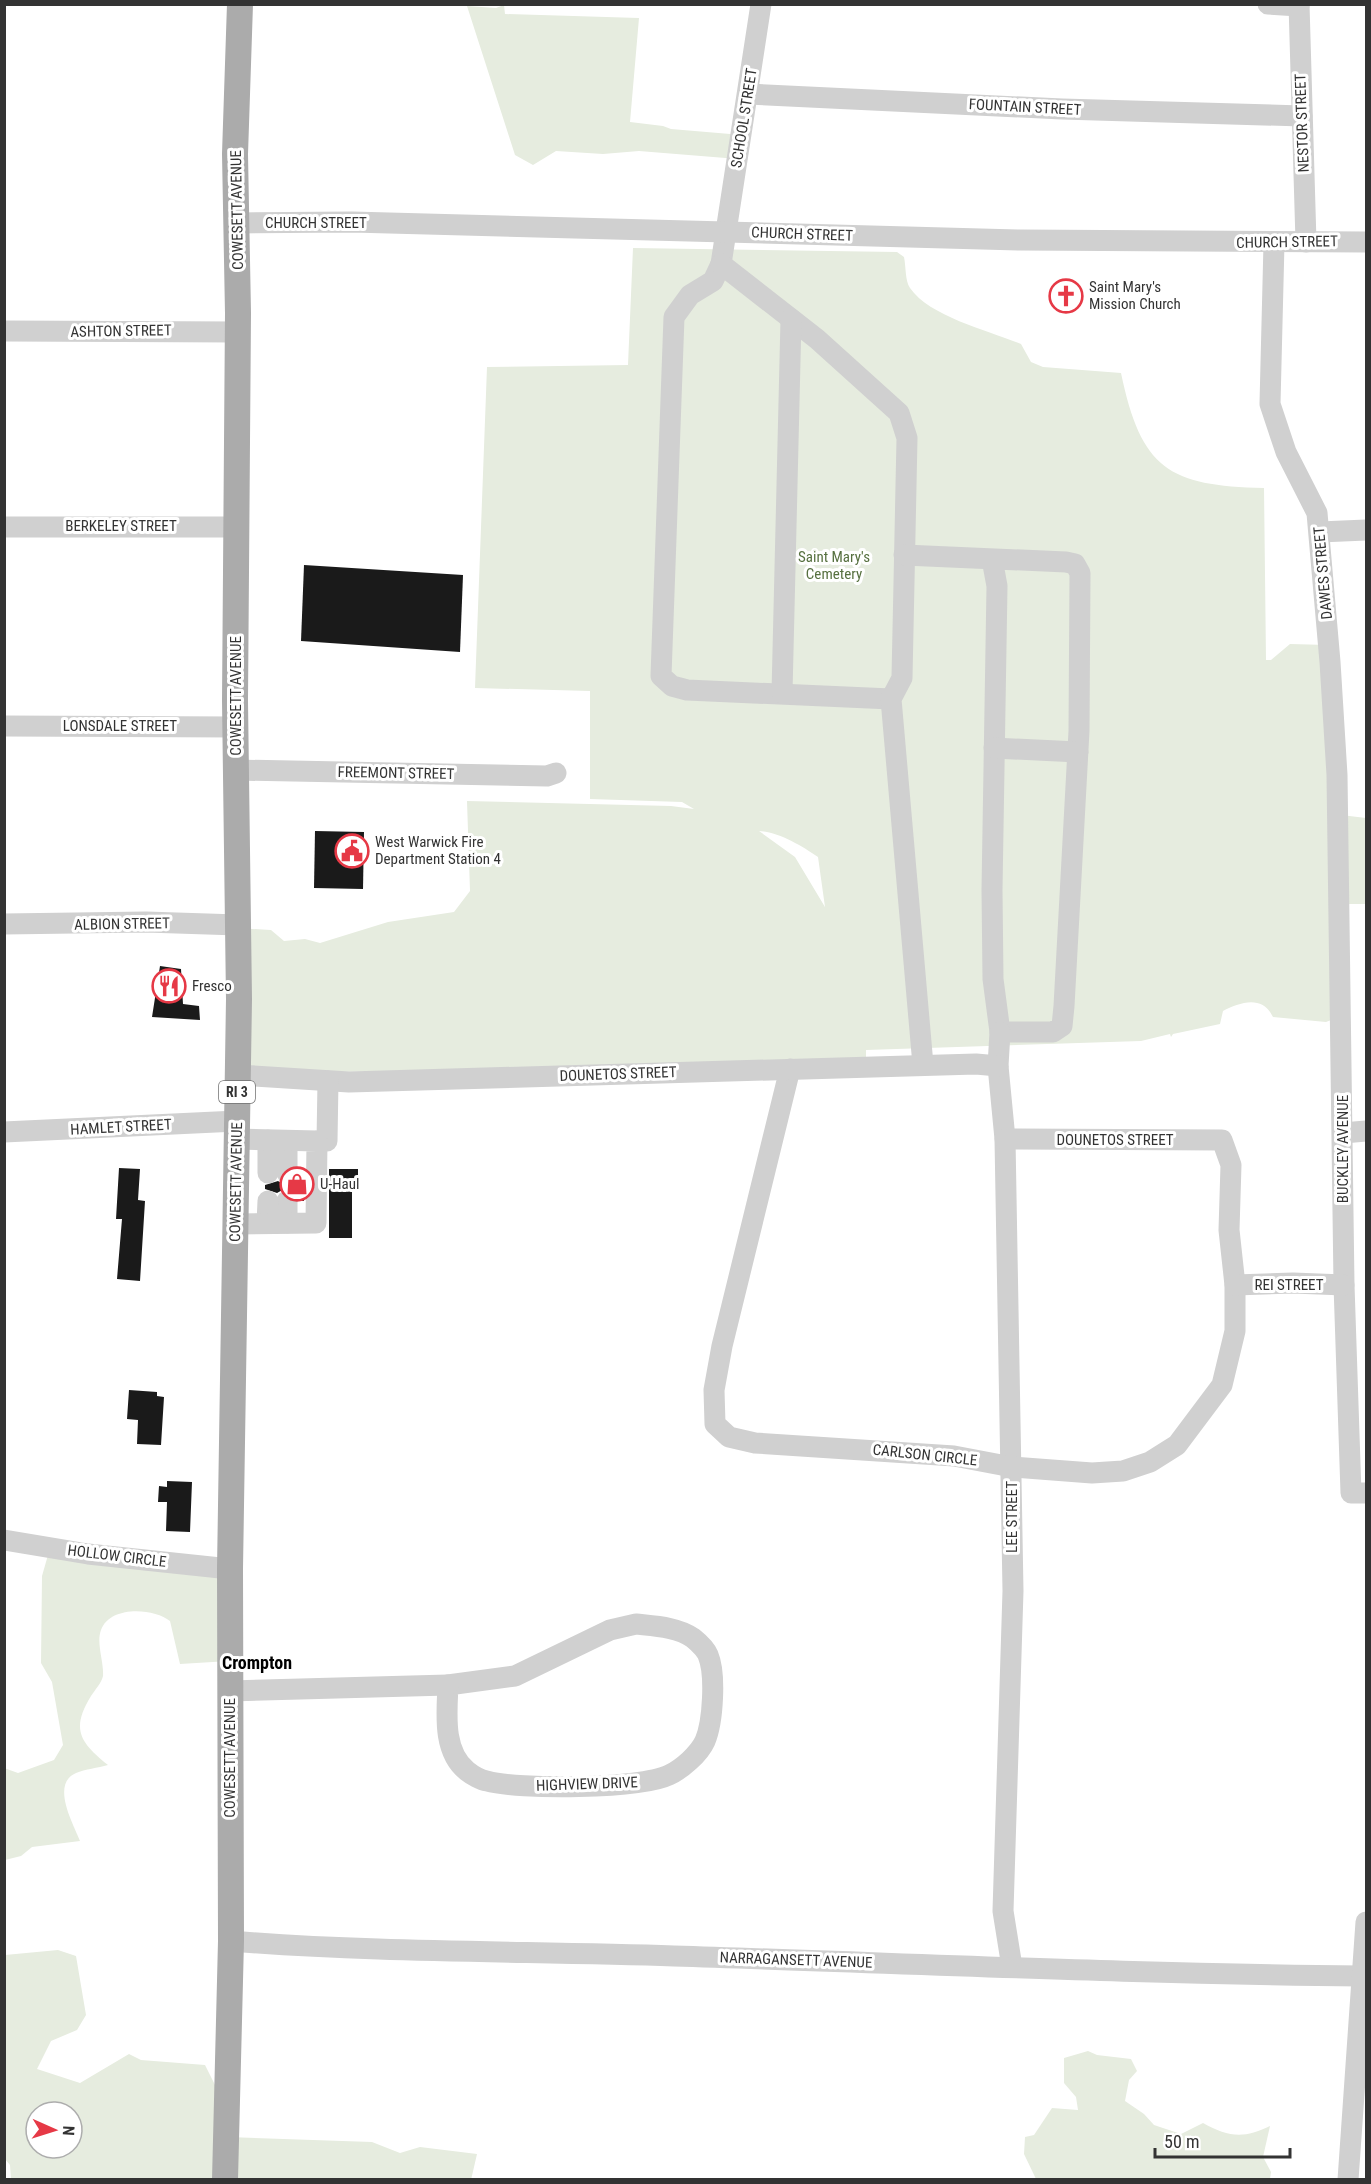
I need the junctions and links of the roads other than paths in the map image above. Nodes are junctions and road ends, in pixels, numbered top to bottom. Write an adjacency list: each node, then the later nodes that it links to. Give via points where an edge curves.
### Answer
1 (240, 4): 7 (main road, COWESETT AVENUE / RI 3)
2 (760, 4): 5 (street, SCHOOL STREET)
3 (1268, 4): 4 (street)
4 (1299, 5): 6 (street, NESTOR STREET)
5 (748, 94): 6 (street, FOUNTAIN STREET); 8 (street, SCHOOL STREET)
6 (1302, 116): 9 (street, NESTOR STREET)
7 (237, 223): 8 (street, CHURCH STREET, via 352,222); 15 (main road, COWESETT AVENUE / RI 3)
8 (725, 232): 11 (street, CHURCH STREET); 12 (street, SCHOOL STREET)
9 (1306, 242): 10 (street, CHURCH STREET); 11 (street, CHURCH STREET)
10 (1366, 242)
11 (1274, 243): 19 (street, DAWES STREET, via 1270,404 1286,452 1317,513)
12 (721, 264): 13 (street); 22 (street, via 713,281 690,295 674,317 661,676 672,686 687,690)
13 (791, 319): 20 (street, via 899,413 907,438); 22 (street)
14 (4, 331): 15 (street, ASHTON STREET)
15 (238, 332): 17 (main road, COWESETT AVENUE / RI 3)
16 (4, 527): 17 (street, BERKELEY STREET)
17 (237, 527): 25 (main road, COWESETT AVENUE / RI 3)
18 (1366, 530): 19 (street)
19 (1320, 532): 30 (street, DAWES STREET)
20 (904, 555): 21 (street); 23 (street, via 902,678)
21 (992, 559): 26 (street, LEE STREET, via 997,586); 27 (street, via 1066,562 1075,564 1080,573)
22 (782, 693): 23 (street)
23 (891, 699): 34 (street)
24 (4, 726): 25 (street, LONSDALE STREET)
25 (236, 727): 28 (main road, COWESETT AVENUE / RI 3)
26 (994, 748): 27 (street); 33 (street, LEE STREET, via 993,979)
27 (1078, 752): 33 (street, via 1062,1026 1053,1032)
28 (236, 770): 29 (street, FREEMONT STREET, via 547,776); 32 (main road, COWESETT AVENUE / RI 3)
29 (556, 773)
30 (1338, 805): 42 (street, BUCKLEY AVENUE)
31 (4, 924): 32 (street, ALBION STREET)
32 (238, 925): 37 (main road, COWESETT AVENUE / RI 3)
33 (1000, 1032): 35 (street, LEE STREET)
34 (923, 1065): 35 (street, DOUNETOS STREET); 36 (street, DOUNETOS STREET)
35 (998, 1066): 43 (street, LEE STREET)
36 (790, 1069): 38 (street, DOUNETOS STREET); 53 (street, CARLSON CIRCLE, via 722,1346 714,1390 715,1424 729,1437 755,1443 954,1456)
37 (237, 1075): 38 (street, DOUNETOS STREET); 39 (main road, COWESETT AVENUE / RI 3)
38 (328, 1082): 45 (street, via 327,1141)
39 (237, 1130): 41 (street, HAMLET STREET); 44 (street, HAMLET STREET); 50 (main road, COWESETT AVENUE / RI 3)
40 (1366, 1131): 42 (street)
41 (4, 1132)
42 (1343, 1133): 52 (street, BUCKLEY AVENUE)
43 (1005, 1139): 46 (street, DOUNETOS STREET); 53 (street, LEE STREET)
44 (278, 1141): 45 (street, HAMLET STREET); 47 (street)
45 (317, 1141): 49 (street, via 316,1223)
46 (1223, 1143): 51 (street, CARLSON CIRCLE, via 1231,1165 1229,1230)
47 (278, 1173)
48 (277, 1201): 49 (street)
49 (277, 1223): 50 (street)
50 (235, 1224): 56 (main road, COWESETT AVENUE / RI 3)
51 (1235, 1285): 52 (street, REI STREET); 53 (street, CARLSON CIRCLE, via 1235,1331 1222,1385 1177,1445 1150,1462 1123,1471 1092,1473)
52 (1344, 1286): 54 (street, BUCKLEY AVENUE)
53 (1012, 1467): 61 (street, LEE STREET, via 1013,1591 1003,1911)
54 (1359, 1493)
55 (4, 1540): 56 (street, HOLLOW CIRCLE, via 88,1554)
56 (230, 1569): 58 (main road, COWESETT AVENUE / RI 3)
57 (448, 1685): 57 (street, HIGHVIEW DRIVE, via 514,1676 610,1630 636,1624 665,1627 692,1637 708,1654 713,1678 705,1741 691,1759 669,1775 640,1782 561,1787 485,1781 465,1770 452,1749 446,1726); 58 (street, HIGHVIEW DRIVE)
58 (230, 1690): 60 (main road, COWESETT AVENUE / RI 3)
59 (1366, 1922): 62 (street)
60 (231, 1941): 61 (street, NARRAGANSETT AVENUE, via 329,1948); 63 (main road, COWESETT AVENUE / RI 3)
61 (1012, 1967): 62 (street, NARRAGANSETT AVENUE)
62 (1362, 1976): 64 (street)
63 (225, 2180)
64 (1348, 2180)

